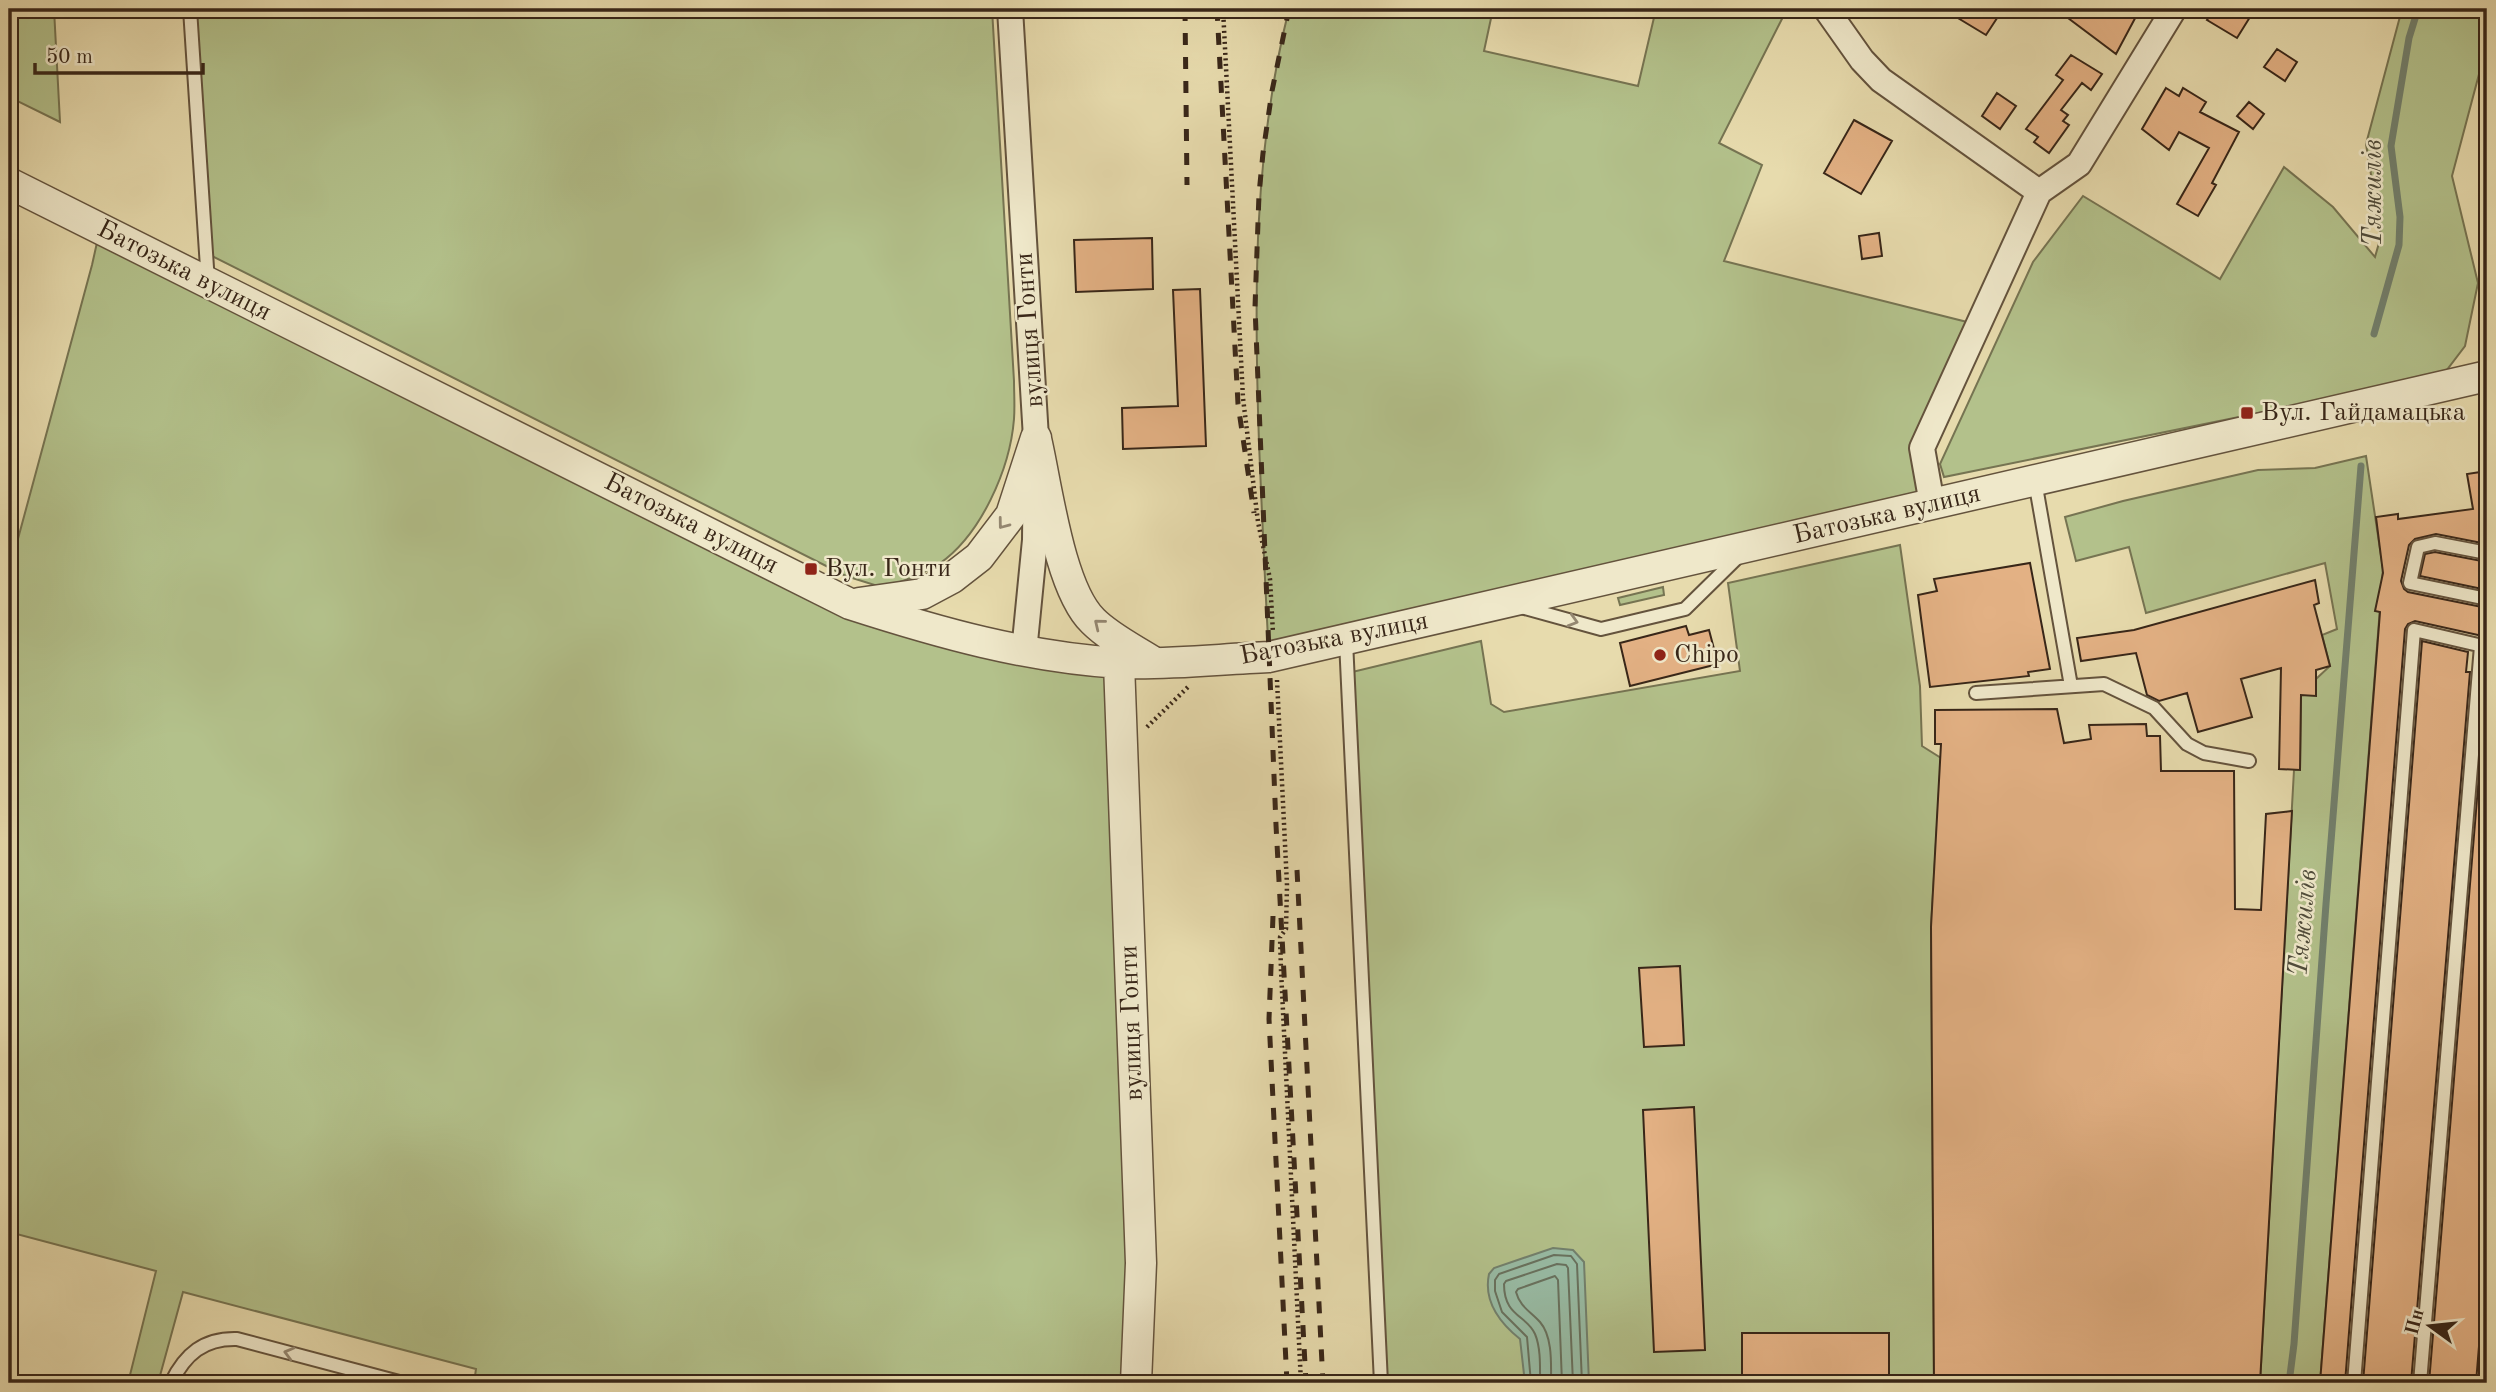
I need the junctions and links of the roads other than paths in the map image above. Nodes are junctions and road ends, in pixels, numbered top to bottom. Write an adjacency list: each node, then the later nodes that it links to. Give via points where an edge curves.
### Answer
1 (190, 9): 7 (lane)
2 (1010, 9): 9 (street, вулиця Гонти)
3 (1826, 9): 6 (street, via 1881,80)
4 (2174, 9): 6 (street, via 2079,164)
5 (9, 183): 7 (street, Батозька вулиця)
6 (2039, 192): 11 (street, via 1922,448)
7 (208, 283): 16 (street, Батозька вулиця)
8 (2487, 376): 10 (street, Батозька вулиця)
9 (1036, 438): 16 (street, one-way to 16, via 1010,515 979,557 922,594); 19 (street, вулиця Гонти, via 1035,540); 21 (street, one-way to 9, via 1093,622 1079,604 1061,552)
10 (2035, 480): 11 (street, Батозька вулиця); 22 (lane)
11 (1931, 505): 12 (street, Батозька вулиця)
12 (1748, 547): 15 (street, Батозька вулиця); 15 (lane, one-way to 12, via 1601,629 1685,610)
13 (2487, 553): 14 (lane, via 2435,543 2418,547 2410,583)
14 (2487, 599)
15 (1507, 603): 17 (street, Батозька вулиця)
16 (850, 604): 19 (street, Батозька вулиця, via 947,635)
17 (1346, 640): 21 (street, Батозька вулиця, via 1275,655); 28 (lane)
18 (2484, 647): 29 (lane, via 2414,630); 30 (lane)
19 (1024, 652): 20 (street, Батозька вулиця)
20 (1119, 663): 21 (street, Батозька вулиця); 27 (street, вулиця Гонти, via 1141,1263)
21 (1155, 663)
22 (2071, 687): 23 (lane); 24 (lane, via 2104,684 2154,708 2187,744 2204,753)
23 (1976, 693)
24 (2249, 761)
25 (171, 1383): 26 (lane, one-way to 25, via 237,1339 204,1345 177,1370)
26 (403, 1383)
27 (1136, 1383)
28 (1381, 1383)
29 (2354, 1383)
30 (2420, 1383)

